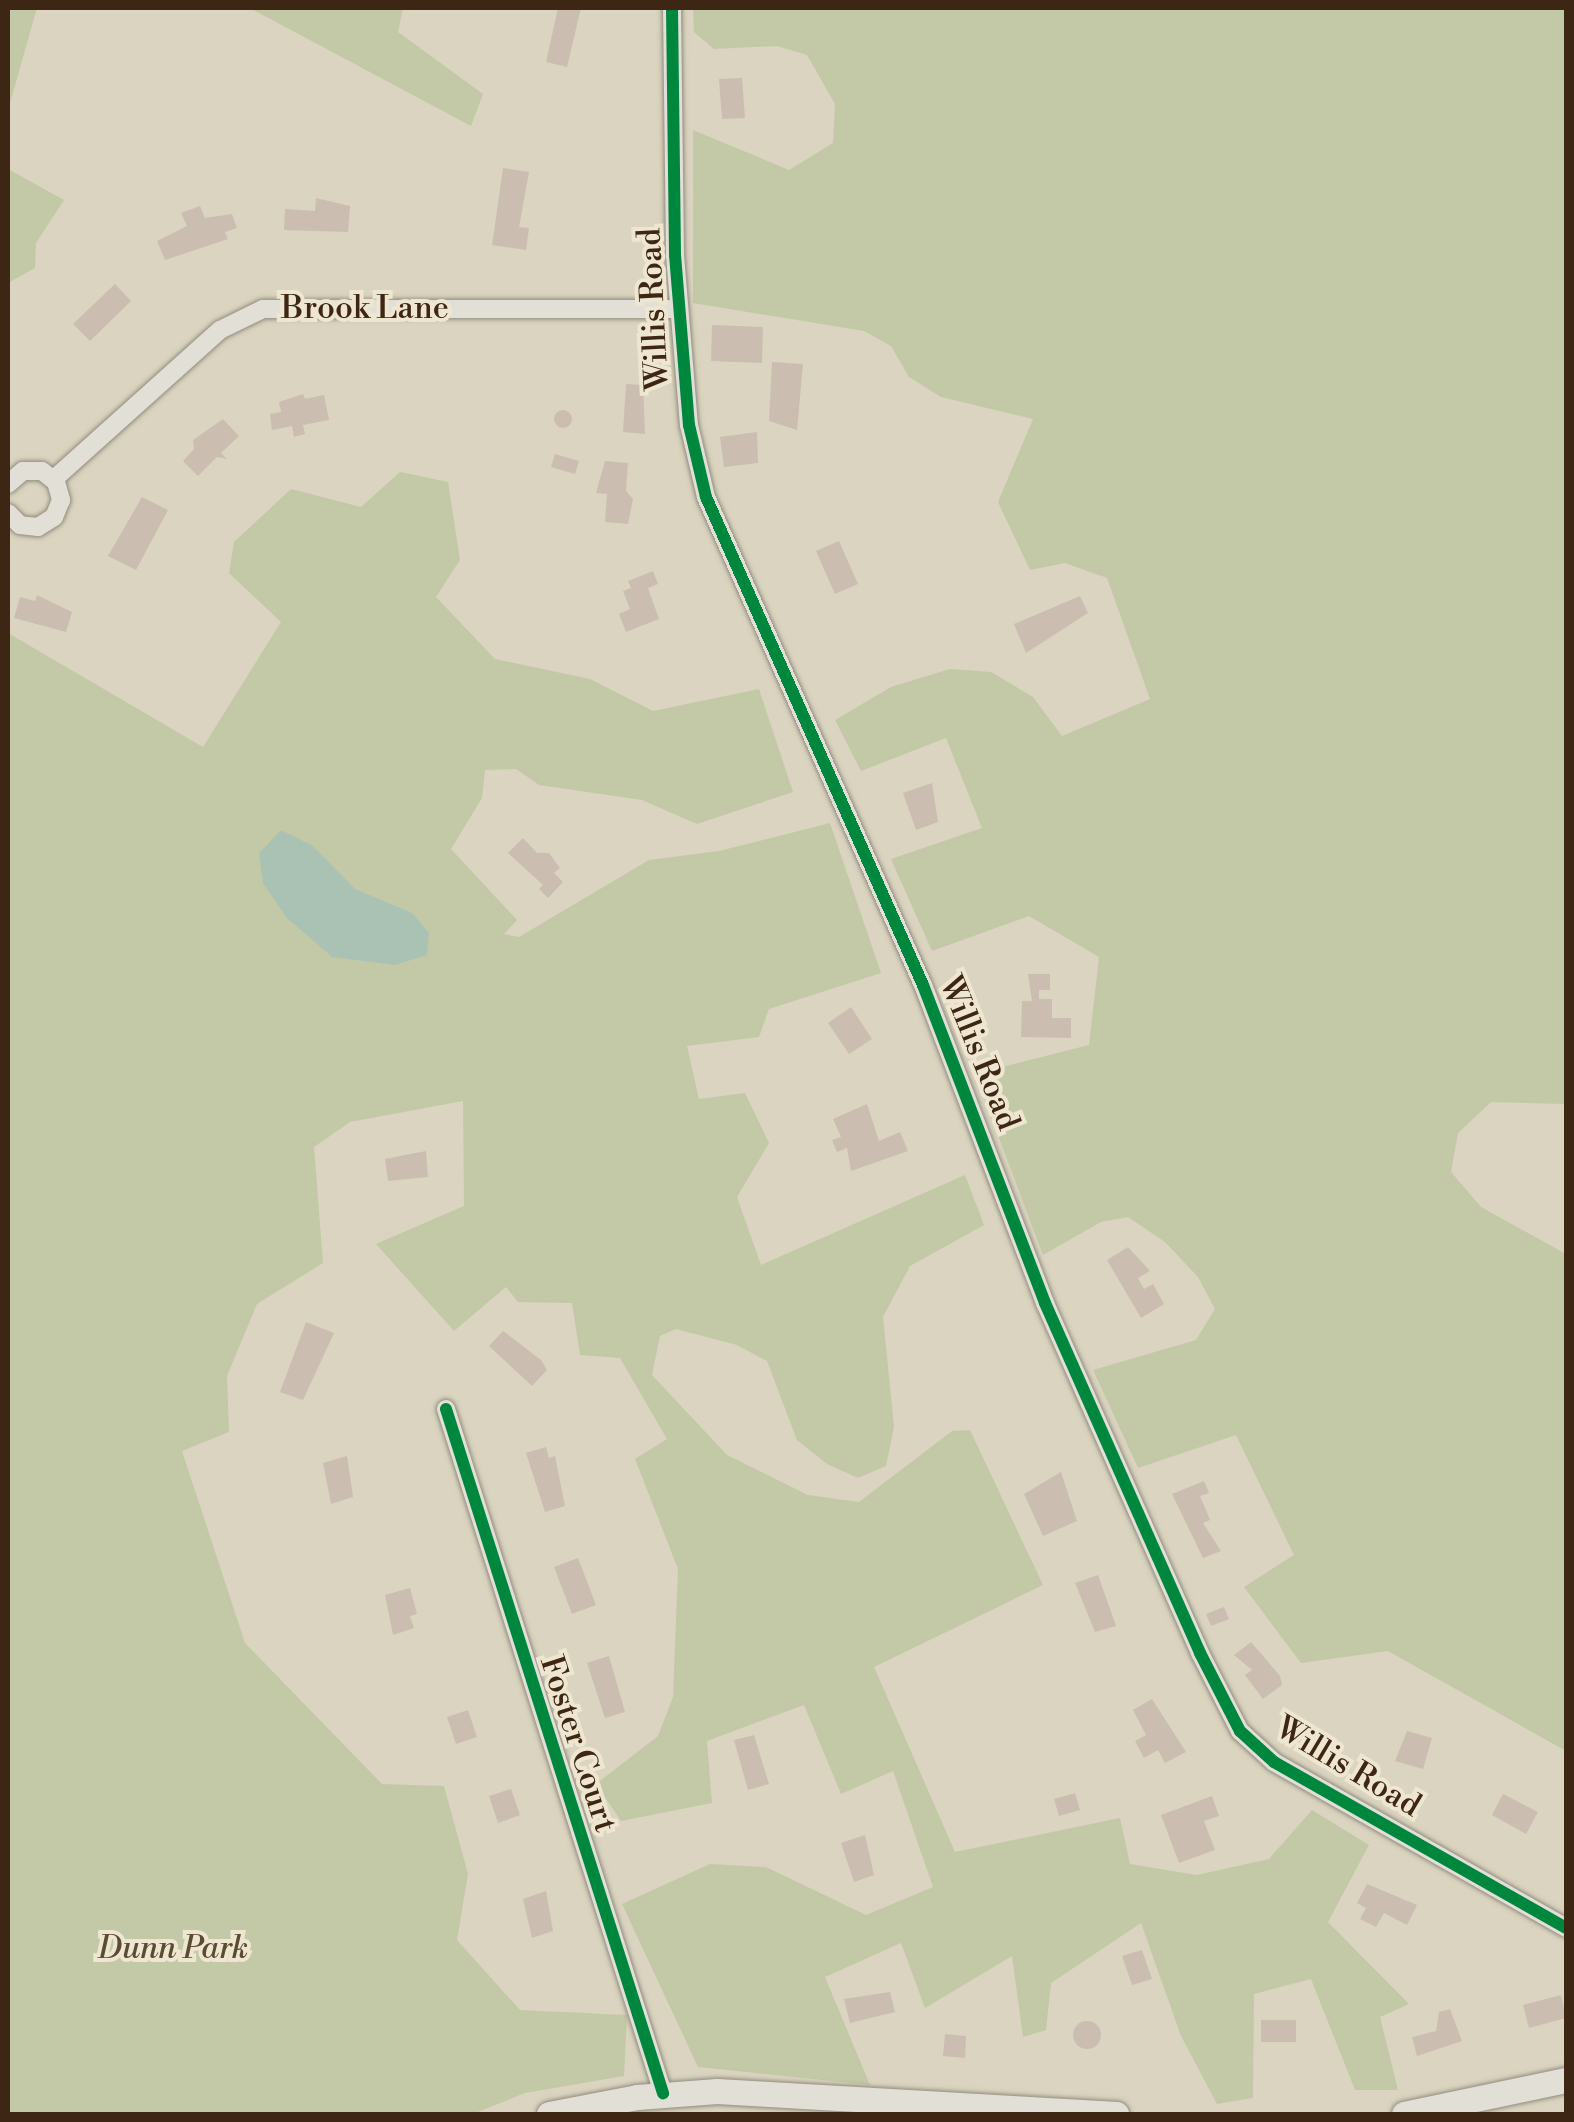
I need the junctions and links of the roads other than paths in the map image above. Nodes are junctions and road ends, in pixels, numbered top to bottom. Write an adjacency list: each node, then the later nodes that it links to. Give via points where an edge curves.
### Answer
1 (672, 8): 2 (street, Willis Road)
2 (679, 309): 3 (street, Brook Lane, via 263,309 220,330); 7 (street, Willis Road, via 692,447 713,516 923,985 1045,1302 1227,1710 1274,1762)
3 (54, 479): 4 (street, via 30,470); 5 (street, via 61,500 49,522 27,527)
4 (8, 484)
5 (8, 513)
6 (446, 1409): 9 (street, Foster Court)
7 (1566, 1928)
8 (1566, 2080): 12 (street)
9 (664, 2094): 10 (street); 11 (street, via 771,2092)
10 (549, 2114)
11 (1116, 2114)
12 (1404, 2114)

